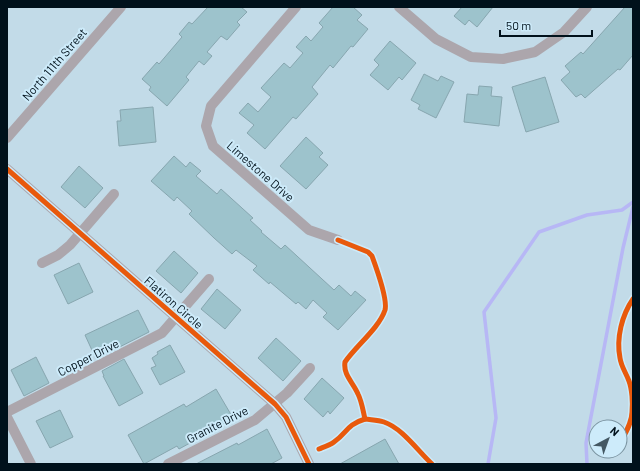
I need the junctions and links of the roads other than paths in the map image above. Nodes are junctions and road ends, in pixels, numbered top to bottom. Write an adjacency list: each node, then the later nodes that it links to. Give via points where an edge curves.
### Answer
1 (121, 7): 5 (street, North 111th Street)
2 (296, 7): 9 (street, Limestone Drive, via 211,106 206,126 213,146 308,230)
3 (399, 7): 4 (street, via 436,39 471,57 503,59 534,52 564,32)
4 (587, 7)
5 (7, 138)
6 (7, 170): 8 (street, Flatiron Circle)
7 (114, 194): 8 (street)
8 (80, 233): 10 (street, via 58,255); 12 (street, Flatiron Circle)
9 (338, 240)
10 (42, 263)
11 (209, 279): 12 (street, Copper Drive)
12 (176, 317): 14 (street, Flatiron Circle); 15 (street, Copper Drive, via 162,333)
13 (310, 368): 14 (street, Granite Drive)
14 (275, 404): 18 (street, Granite Drive, via 255,420); 19 (street, Flatiron Circle, via 286,417)
15 (7, 412)
16 (7, 417): 17 (street)
17 (31, 464)
18 (168, 464)
19 (309, 464)

